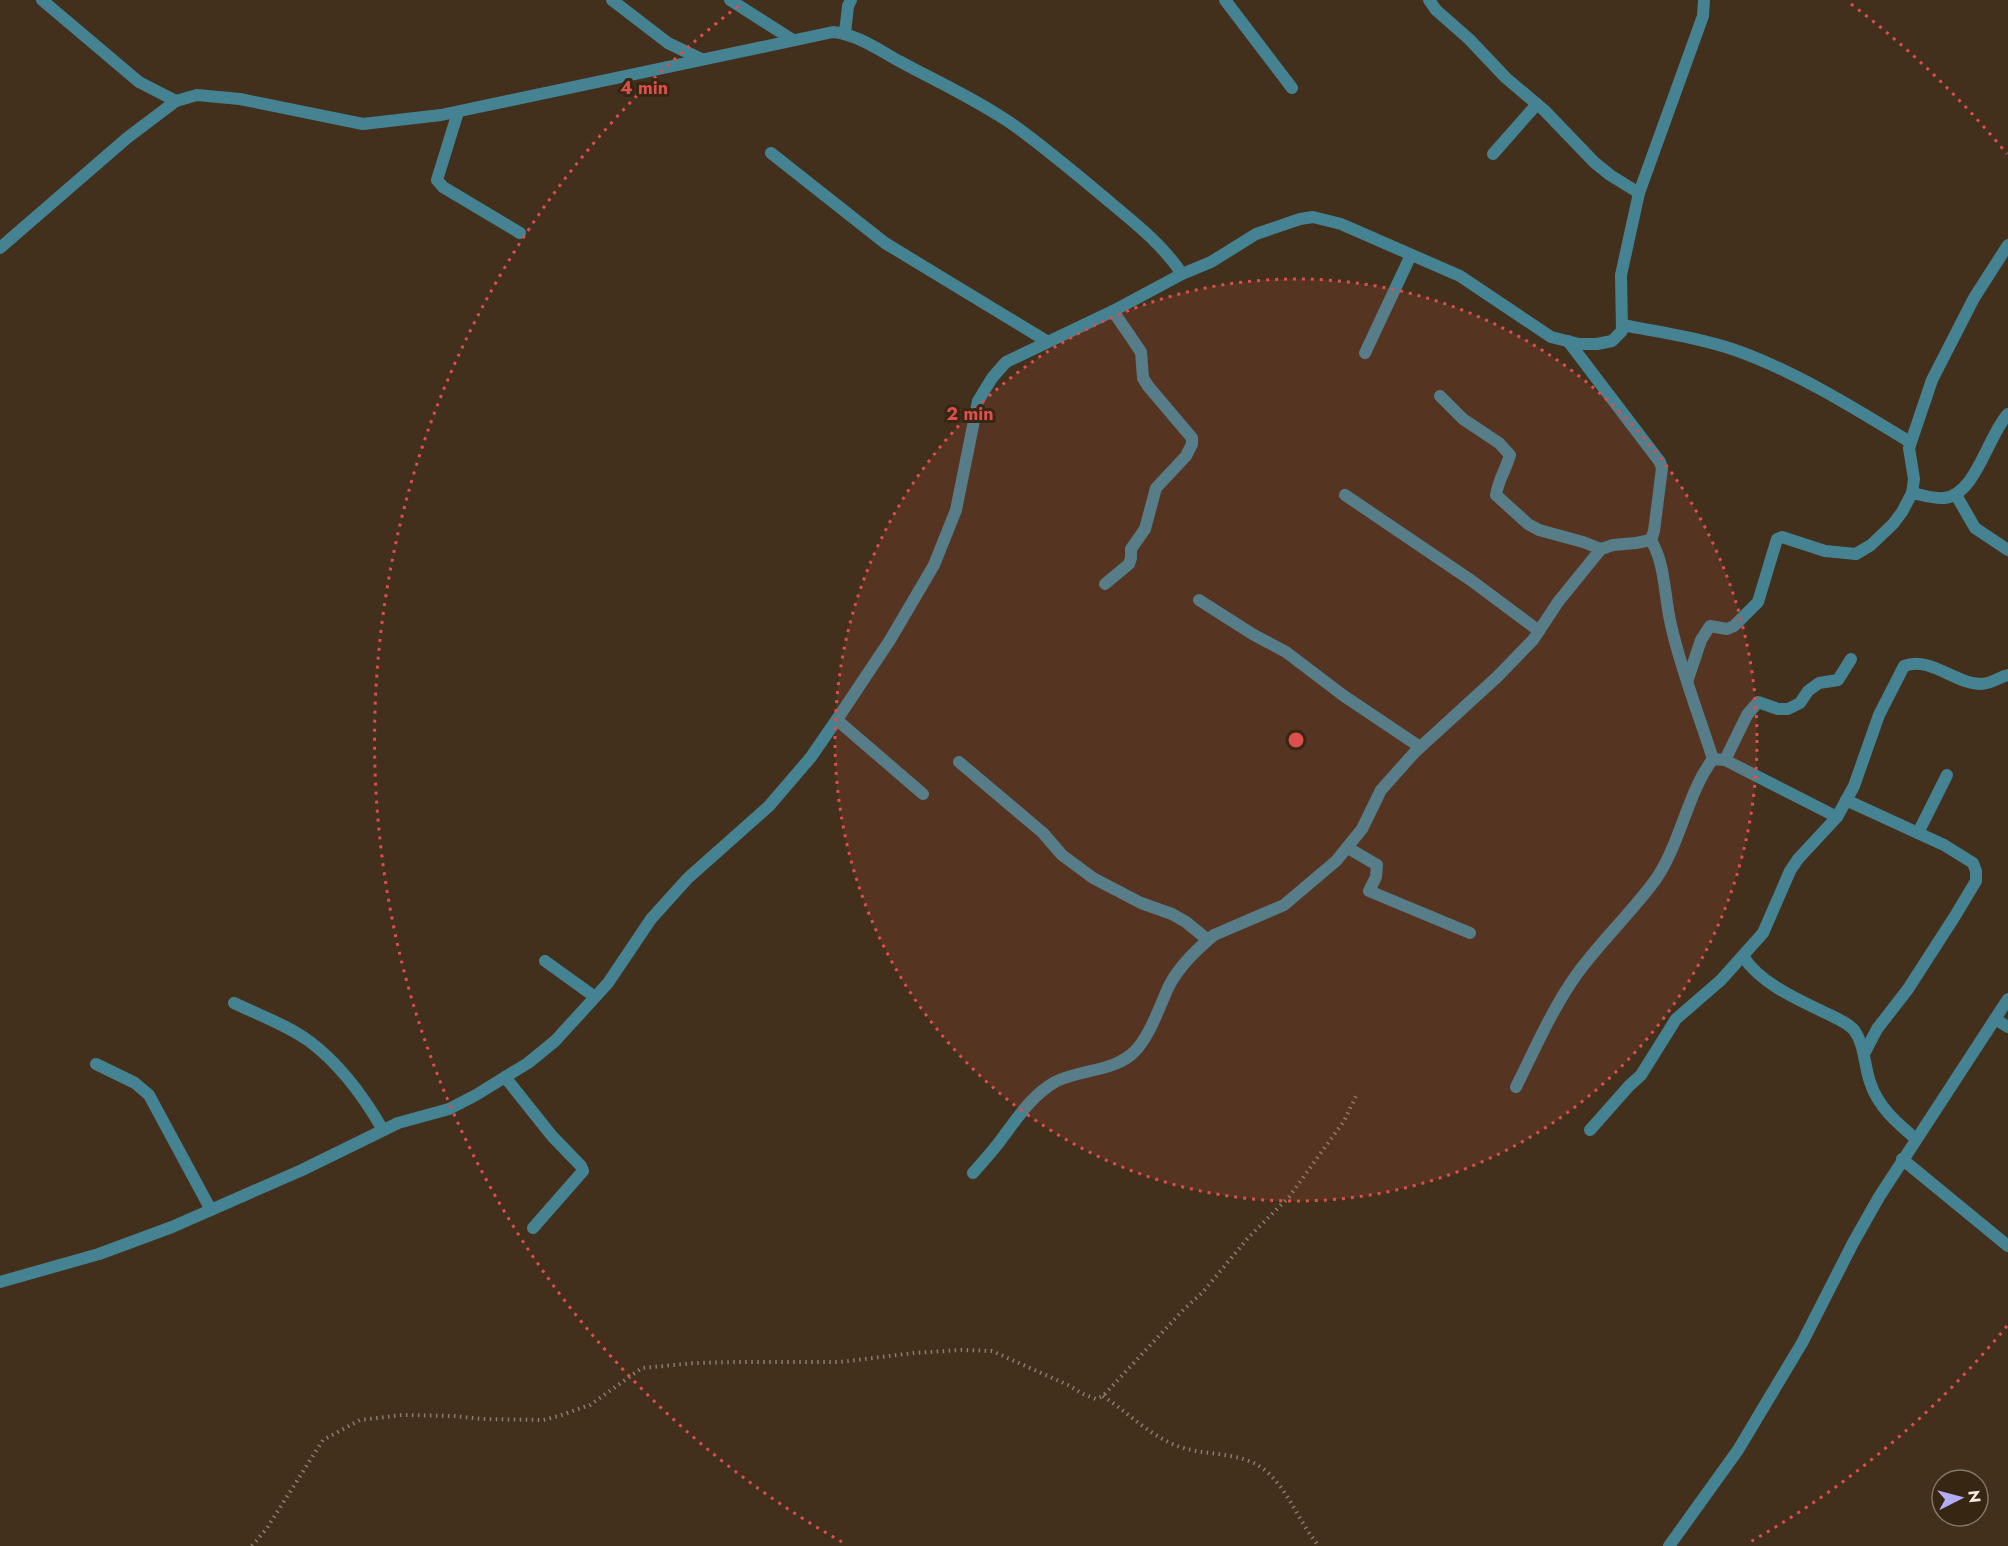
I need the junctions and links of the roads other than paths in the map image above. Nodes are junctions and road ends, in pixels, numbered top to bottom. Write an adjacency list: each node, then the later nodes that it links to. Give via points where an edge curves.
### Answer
1 (42, 0): 12 (street, via 139,81)
2 (612, 0): 10 (street, via 668,43)
3 (730, 0): 9 (street)
4 (851, 0): 8 (street)
5 (1225, 0): 11 (street)
6 (1429, 0): 13 (street)
7 (1704, 0): 17 (street, via 1703,16)
8 (845, 33): 9 (street, via 822,33); 22 (street, via 974,100 1015,126 1145,230)
9 (793, 40): 10 (street)
10 (702, 60): 14 (street)
11 (1292, 88)
12 (176, 101): 14 (street, via 197,95 240,99 363,124); 20 (street, via 127,138)
13 (1537, 104): 16 (street); 17 (street, via 1594,162)
14 (458, 112): 18 (street, via 437,180)
15 (771, 153): 26 (street, via 885,243)
16 (1493, 154)
17 (1639, 193): 24 (street, via 1621,274)
18 (520, 233)
19 (2008, 245): 30 (street, via 1939,363)
20 (0, 248)
21 (1411, 255): 22 (street, via 1341,224 1313,217 1256,234 1211,262); 25 (street, via 1460,276 1551,336); 27 (street)
22 (1182, 274): 23 (street)
23 (1113, 311): 26 (street); 37 (street, via 1141,352 1143,378 1192,438 1192,444 1156,488 1145,529 1131,549 1129,564)
24 (1622, 325): 25 (street, via 1622,331 1612,341); 30 (street, via 1735,350 1850,405)
25 (1568, 341): 34 (street, via 1660,462)
26 (1048, 342): 43 (street, via 1006,362 978,401 956,510 934,565)
27 (1365, 352)
28 (1440, 396): 35 (street, via 1510,455 1496,495 1539,530)
29 (2008, 414): 33 (street, via 1965,487)
30 (1911, 442): 31 (street, via 1908,454 1914,479)
31 (1912, 493): 33 (street, via 1941,498); 42 (street, via 1893,524 1856,554 1777,539 1758,602 1734,626 1710,626)
32 (1345, 495): 39 (street)
33 (1956, 495): 36 (street, via 1975,528)
34 (1651, 540): 35 (street); 42 (street, via 1660,559 1671,627)
35 (1601, 549): 39 (street)
36 (2008, 550)
37 (1105, 584)
38 (1199, 600): 44 (street, via 1286,652)
39 (1539, 631): 44 (street, via 1497,677)
40 (1851, 659): 45 (street, via 1838,680 1818,683 1793,707 1778,709 1758,702)
41 (2008, 675): 49 (street, via 1981,684 1916,663 1904,666 1879,715)
42 (1688, 679): 45 (street)
43 (837, 720): 48 (street); 57 (street, via 769,806 688,878 651,919)
44 (1420, 747): 52 (street, via 1381,790)
45 (1719, 759): 50 (street); 65 (street, via 1702,779 1656,878 1575,977)
46 (959, 762): 54 (street, via 1062,855 1094,878 1141,903 1172,914)
47 (1947, 775): 51 (street)
48 (923, 794)
49 (1846, 800): 50 (street); 51 (street)
50 (1837, 817): 55 (street, via 1798,859 1763,933)
51 (1918, 833): 62 (street, via 1973,863 1976,881)
52 (1348, 848): 53 (street, via 1377,865 1369,891); 54 (street, via 1284,904)
53 (1470, 933)
54 (1208, 940): 70 (street, via 1189,957 1170,984 1137,1050 1123,1061 1044,1089 1020,1112)
55 (1743, 956): 62 (street, via 1766,980 1853,1029); 67 (street, via 1676,1020 1646,1070)
56 (545, 962): 57 (street)
57 (596, 997): 64 (street, via 555,1041)
58 (2008, 999): 60 (street)
59 (234, 1003): 66 (street, via 307,1040 328,1057)
60 (1995, 1018): 61 (street); 68 (street)
61 (2008, 1027)
62 (1864, 1054): 68 (street, via 1869,1082 1878,1101)
63 (96, 1064): 71 (street, via 135,1083 148,1095)
64 (505, 1077): 66 (street, via 449,1109); 72 (street, via 583,1171)
65 (1516, 1087)
66 (383, 1130): 71 (street)
67 (1590, 1130)
68 (1916, 1139): 69 (street)
69 (1902, 1159): 73 (street); 75 (street, via 1853,1243 1797,1353 1738,1450)
70 (973, 1173)
71 (211, 1210): 74 (street, via 99,1254)
72 (533, 1228)
73 (2008, 1246)
74 (0, 1282)
75 (1669, 1546)

